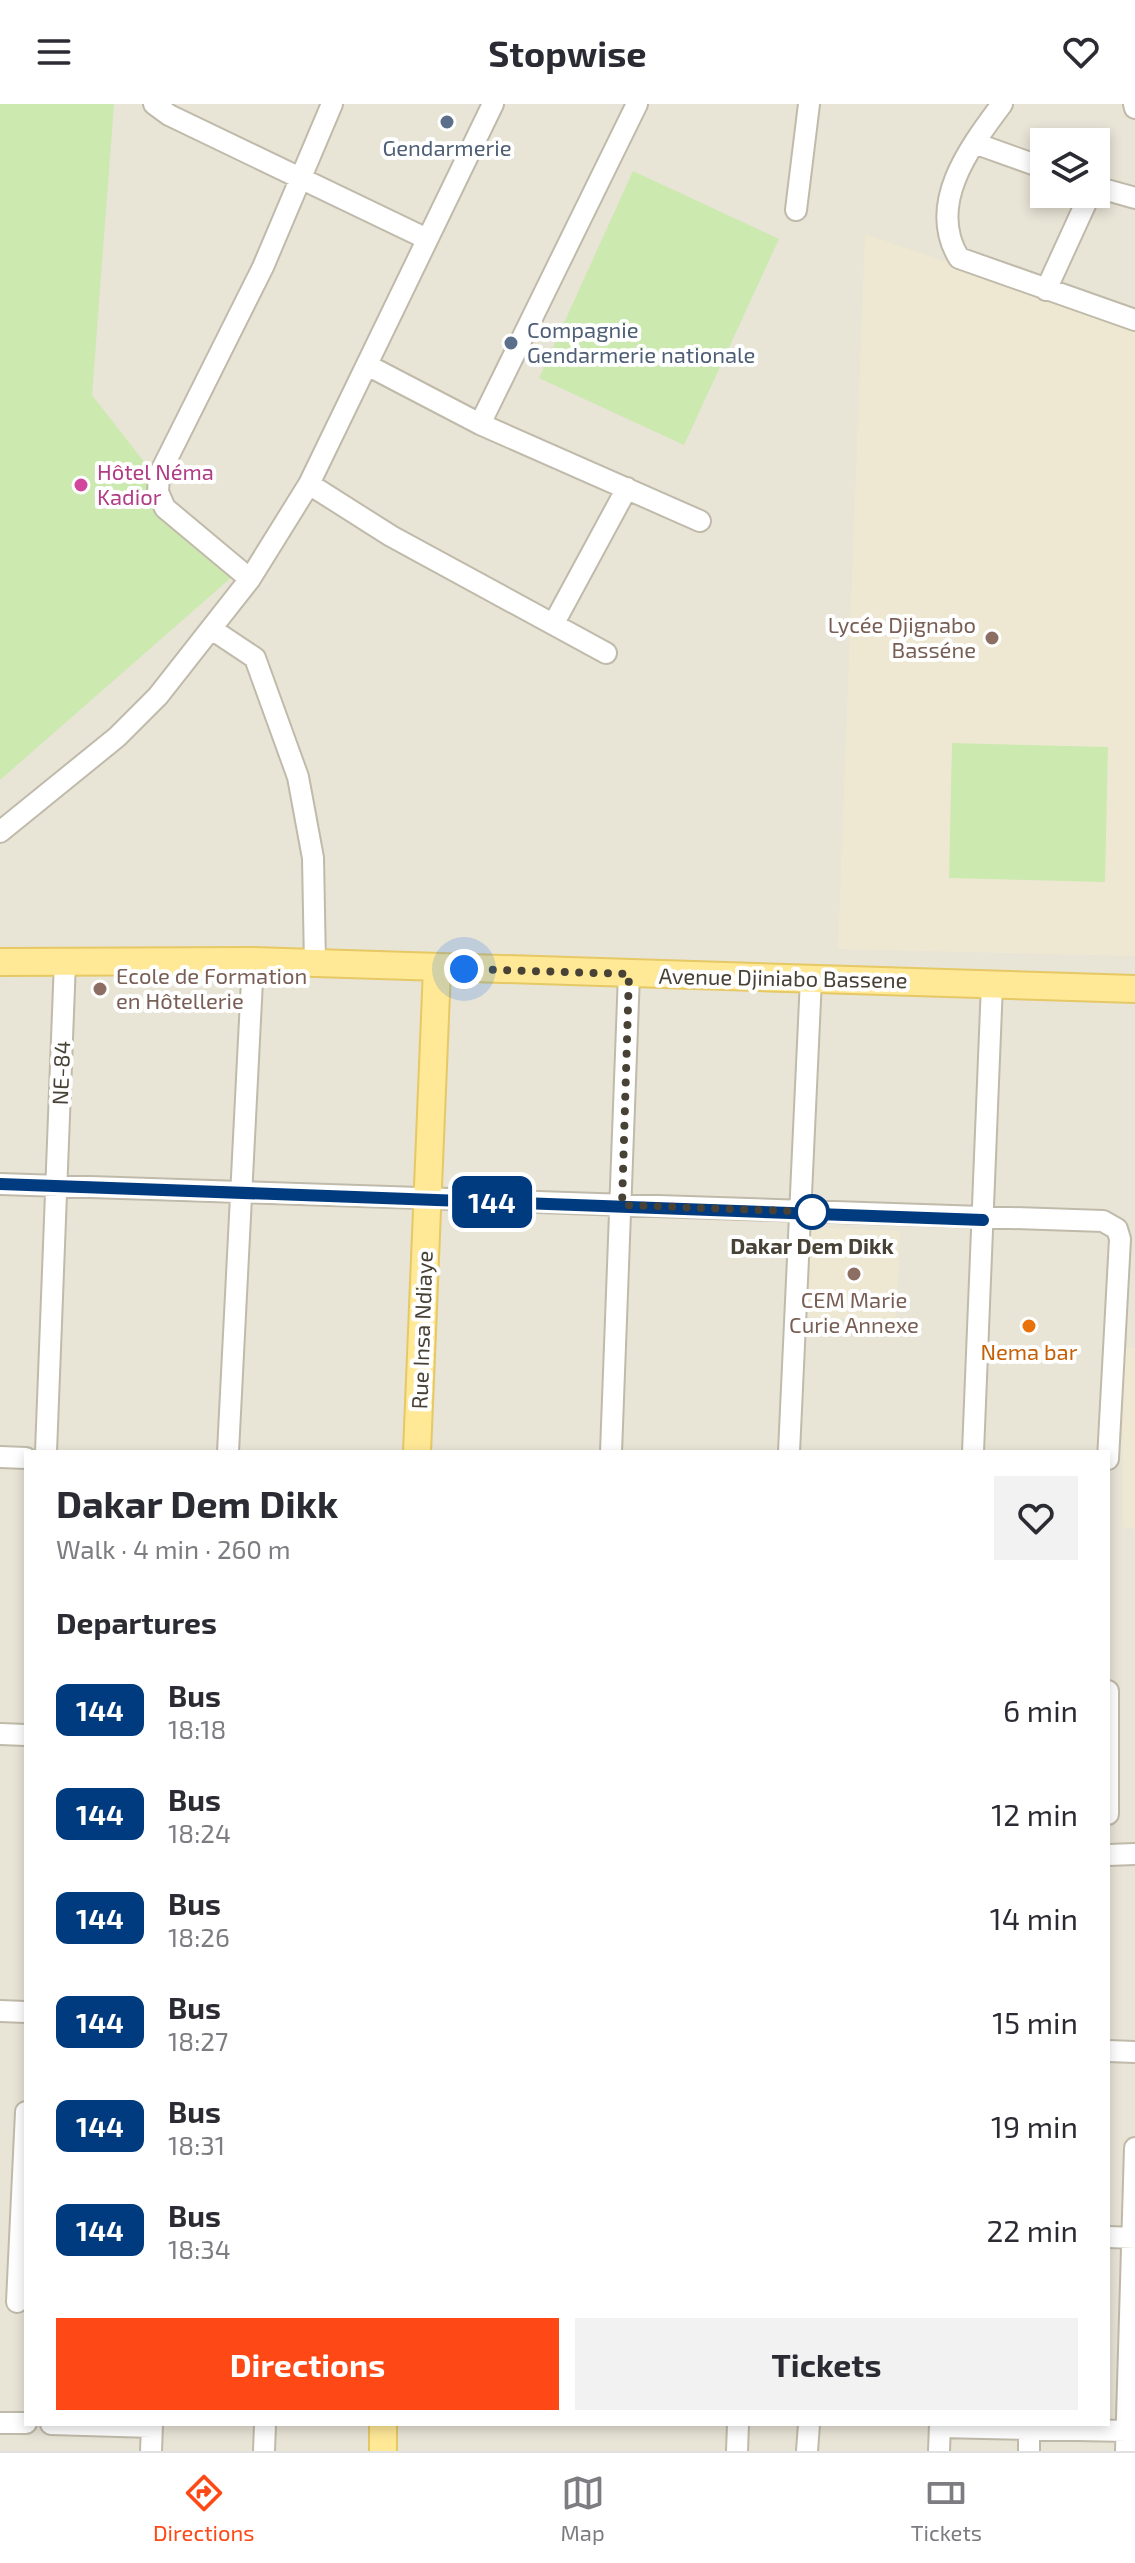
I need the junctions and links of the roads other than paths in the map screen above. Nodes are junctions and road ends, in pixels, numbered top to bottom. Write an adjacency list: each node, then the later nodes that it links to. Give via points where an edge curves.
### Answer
1 (154, 104): 9 (street)
2 (332, 104): 9 (street)
3 (493, 104): 14 (street)
4 (637, 104): 18 (street)
5 (809, 104): 13 (street)
6 (1002, 104): 7 (street)
7 (977, 144): 8 (street); 15 (street, via 951,188 948,237 959,258)
8 (1030, 163)
9 (300, 181): 14 (street); 22 (street, via 159,475 158,492 165,508)
10 (1110, 191): 11 (street)
11 (1135, 198)
12 (1084, 208): 15 (street)
13 (796, 210)
14 (425, 238): 17 (street)
15 (1046, 290): 16 (street)
16 (1135, 320)
17 (367, 365): 18 (street); 19 (street)
18 (480, 424): 20 (street)
19 (309, 484): 22 (street); 23 (street, via 391,536)
20 (627, 488): 21 (street); 23 (street)
21 (700, 521)
22 (250, 579): 24 (street)
23 (554, 623): 25 (street)
24 (213, 630): 26 (street, via 117,737); 30 (street, via 255,658 298,777 313,858)
25 (606, 653)
26 (0, 832)
27 (65, 961): 28 (main road, Avenue Djiniabo Bassene); 29 (main road, Avenue Djiniabo Bassene); 37 (street, NE-84)
28 (253, 961): 30 (main road, Avenue Djiniabo Bassene); 38 (street)
29 (0, 962)
30 (315, 964): 31 (main road, Avenue Djiniabo Bassene)
31 (437, 969): 32 (main road, Avenue Djiniabo Bassene); 39 (main road, Rue Insa Ndiaye)
32 (629, 974): 33 (main road, Avenue Djiniabo Bassene); 40 (street)
33 (811, 979): 34 (main road, Avenue Djiniabo Bassene); 41 (street)
34 (992, 984): 35 (main road, Avenue Djiniabo Bassene); 42 (street)
35 (1135, 989)
36 (0, 1184): 37 (street)
37 (57, 1186): 38 (street); 43 (street, NE-84)
38 (239, 1193): 39 (street); 44 (street)
39 (427, 1200): 40 (street); 45 (main road, Rue Insa Ndiaye)
40 (622, 1205): 41 (street); 46 (street)
41 (801, 1212): 42 (street); 47 (street)
42 (983, 1220): 48 (street); 49 (street, via 1103,1221 1117,1229)
43 (46, 1450)
44 (228, 1450)
45 (417, 1450)
46 (611, 1450)
47 (789, 1450)
48 (973, 1450)
49 (1108, 1450)
50 (0, 1457): 51 (street)
51 (24, 1458)
52 (0, 1734): 53 (street)
53 (24, 1735)
54 (1135, 1854): 55 (street)
55 (1110, 1855)
56 (0, 2011): 57 (street)
57 (24, 2012)
58 (1110, 2051): 59 (street)
59 (1135, 2052)
60 (24, 2144): 64 (street)
61 (1135, 2148): 63 (street)
62 (1110, 2237): 63 (street)
63 (1134, 2238): 66 (street)
64 (14, 2302)
65 (1110, 2337): 66 (street)
66 (1132, 2338): 77 (street)
67 (0, 2423): 68 (street)
68 (24, 2423)
69 (152, 2426): 78 (street)
70 (265, 2426): 79 (street)
71 (383, 2426): 80 (main road)
72 (738, 2426): 81 (street)
73 (809, 2426): 82 (street)
74 (940, 2426): 83 (street)
75 (962, 2426): 76 (street)
76 (1029, 2429): 77 (street); 84 (street)
77 (1126, 2441)
78 (151, 2451)
79 (264, 2451)
80 (383, 2451)
81 (737, 2451)
82 (807, 2451)
83 (939, 2451)
84 (1029, 2451)

